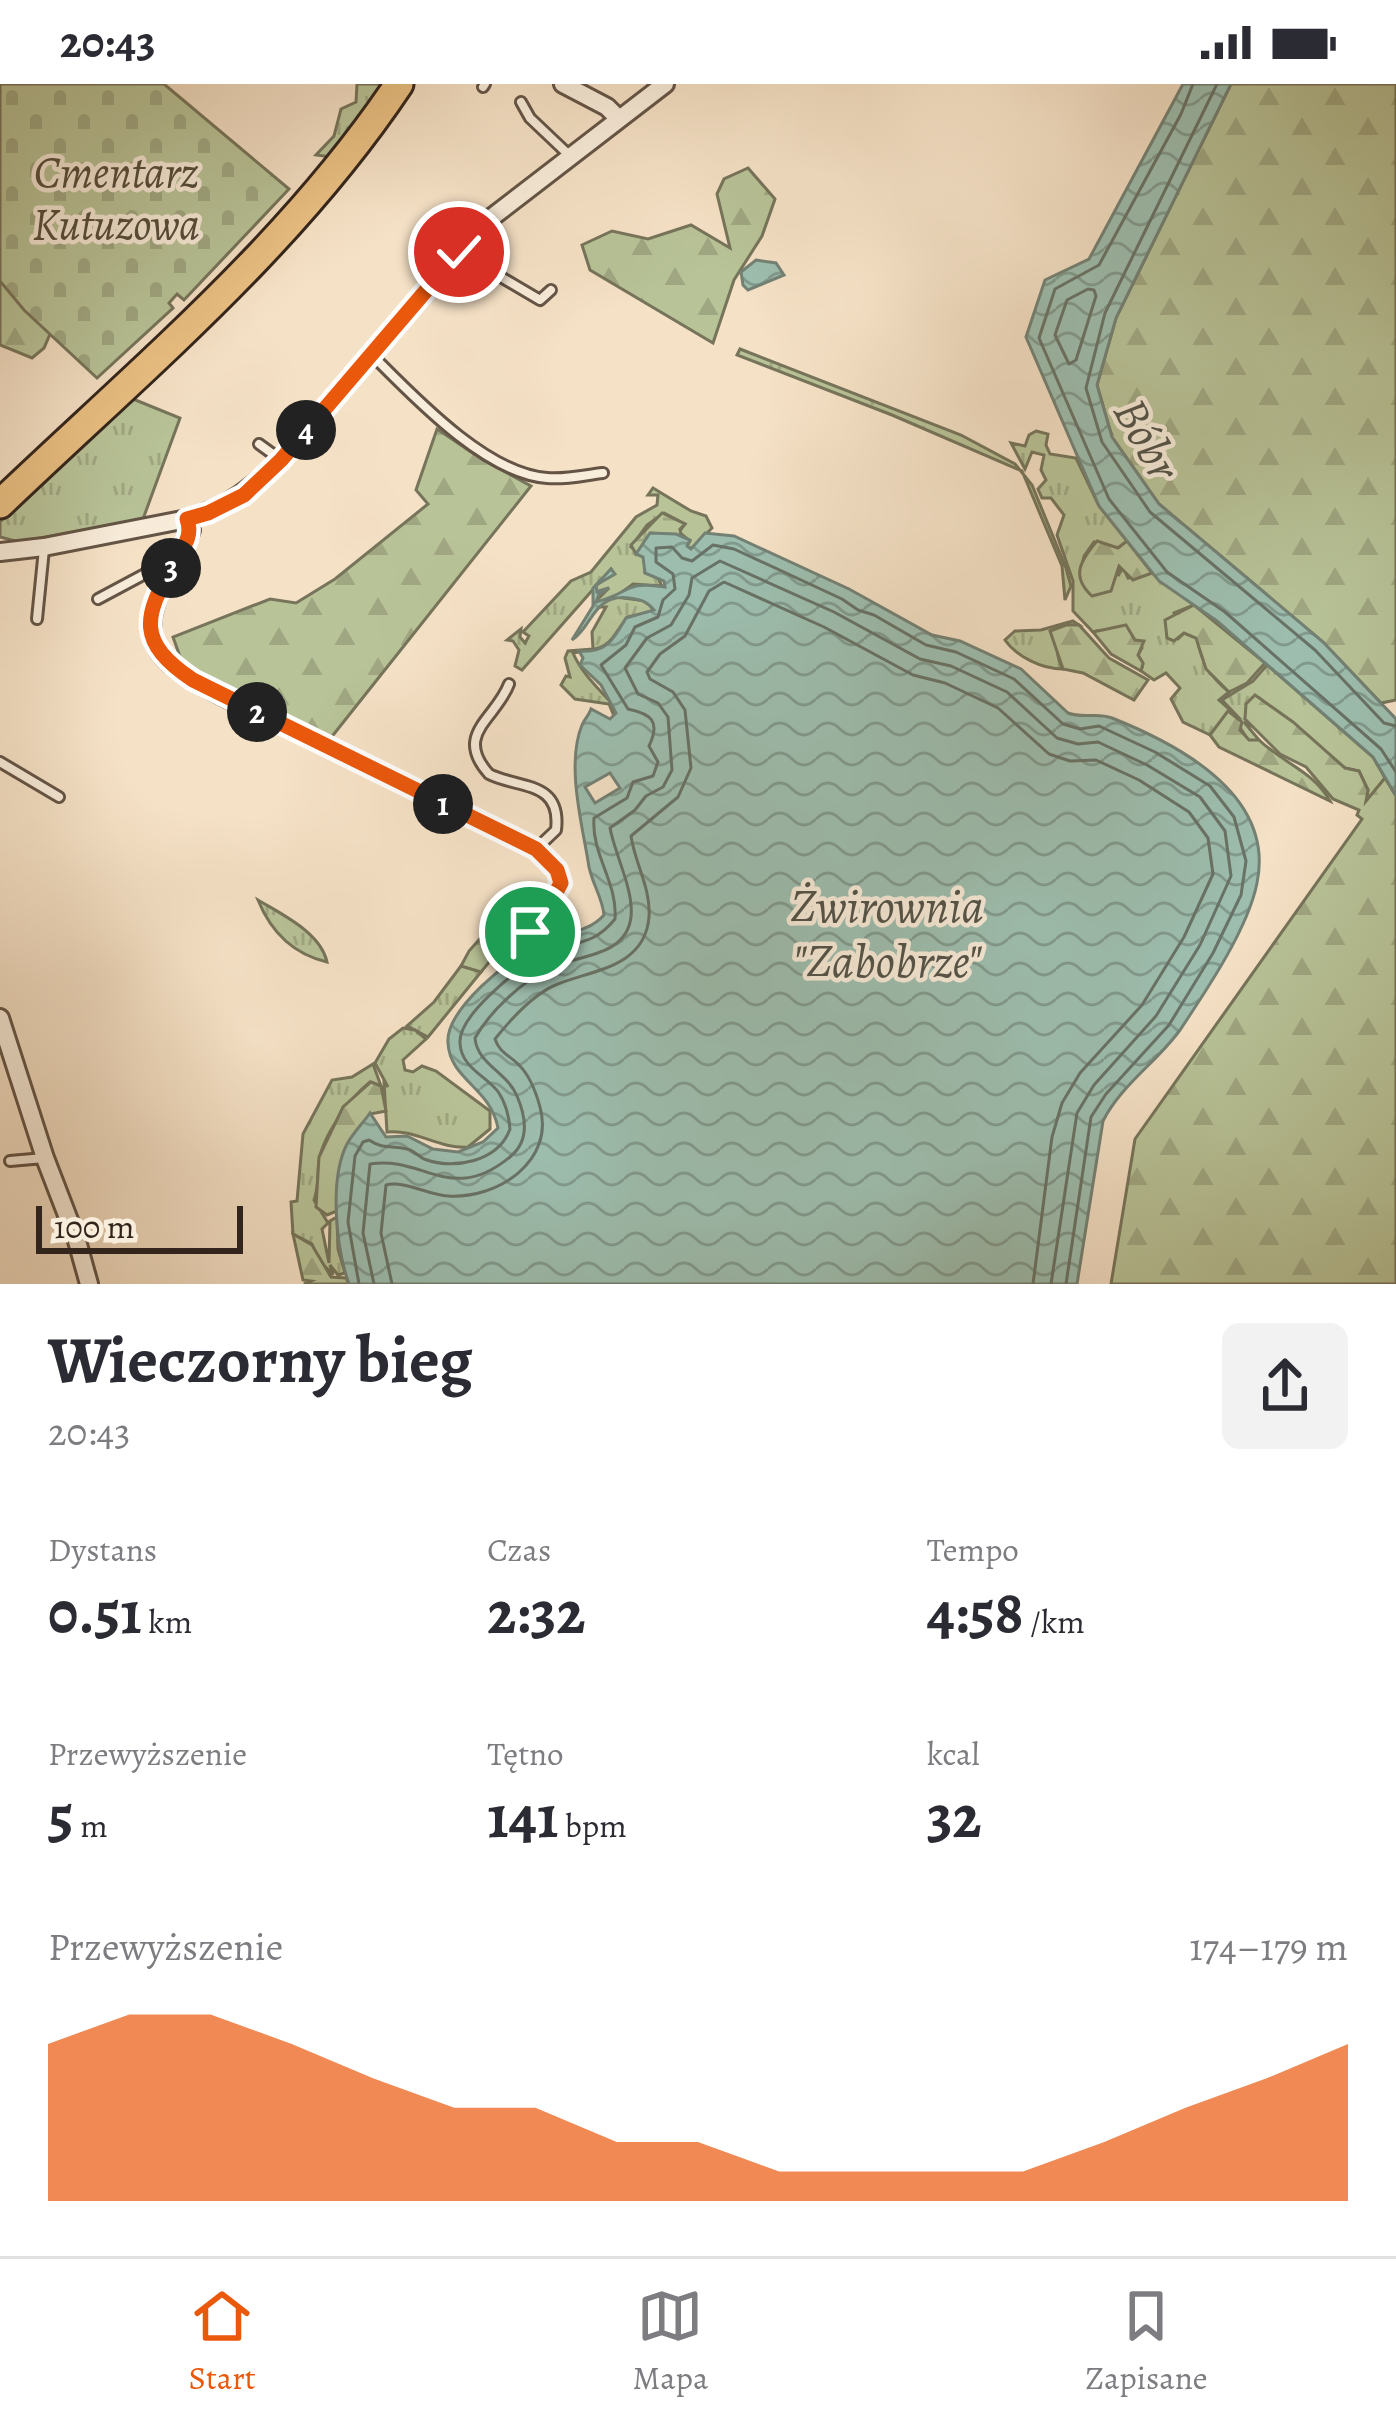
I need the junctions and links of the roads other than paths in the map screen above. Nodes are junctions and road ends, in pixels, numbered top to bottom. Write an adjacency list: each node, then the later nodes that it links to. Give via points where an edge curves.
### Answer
1 (399, 84): 13 (main road, via 281,232)
2 (563, 84): 5 (street)
3 (665, 84): 5 (street)
4 (520, 102): 6 (lane)
5 (618, 118): 6 (street)
6 (568, 155): 7 (street)
7 (459, 252): 8 (lane, via 540,300); 9 (street)
8 (551, 290)
9 (371, 354): 11 (street); 12 (lane, via 443,424 501,461 545,478)
10 (259, 444): 11 (lane)
11 (281, 460): 14 (street, via 244,495)
12 (603, 473)
13 (0, 504)
14 (187, 519): 15 (street); 17 (street, via 191,530)
15 (44, 547): 16 (street); 19 (lane)
16 (0, 552)
17 (177, 558): 18 (lane); 21 (street, via 153,608 153,644 167,664)
18 (98, 599)
19 (37, 619)
20 (509, 684): 24 (lane, via 477,733 475,750 489,774 538,788 552,805 556,830)
21 (239, 704): 24 (lane)
22 (0, 762): 23 (lane)
23 (58, 797)
24 (536, 849): 25 (lane, via 561,880 537,928 522,931)
25 (490, 916)
26 (0, 1018): 27 (street)
27 (45, 1158): 28 (lane); 29 (street)
28 (10, 1161)
29 (88, 1284)

